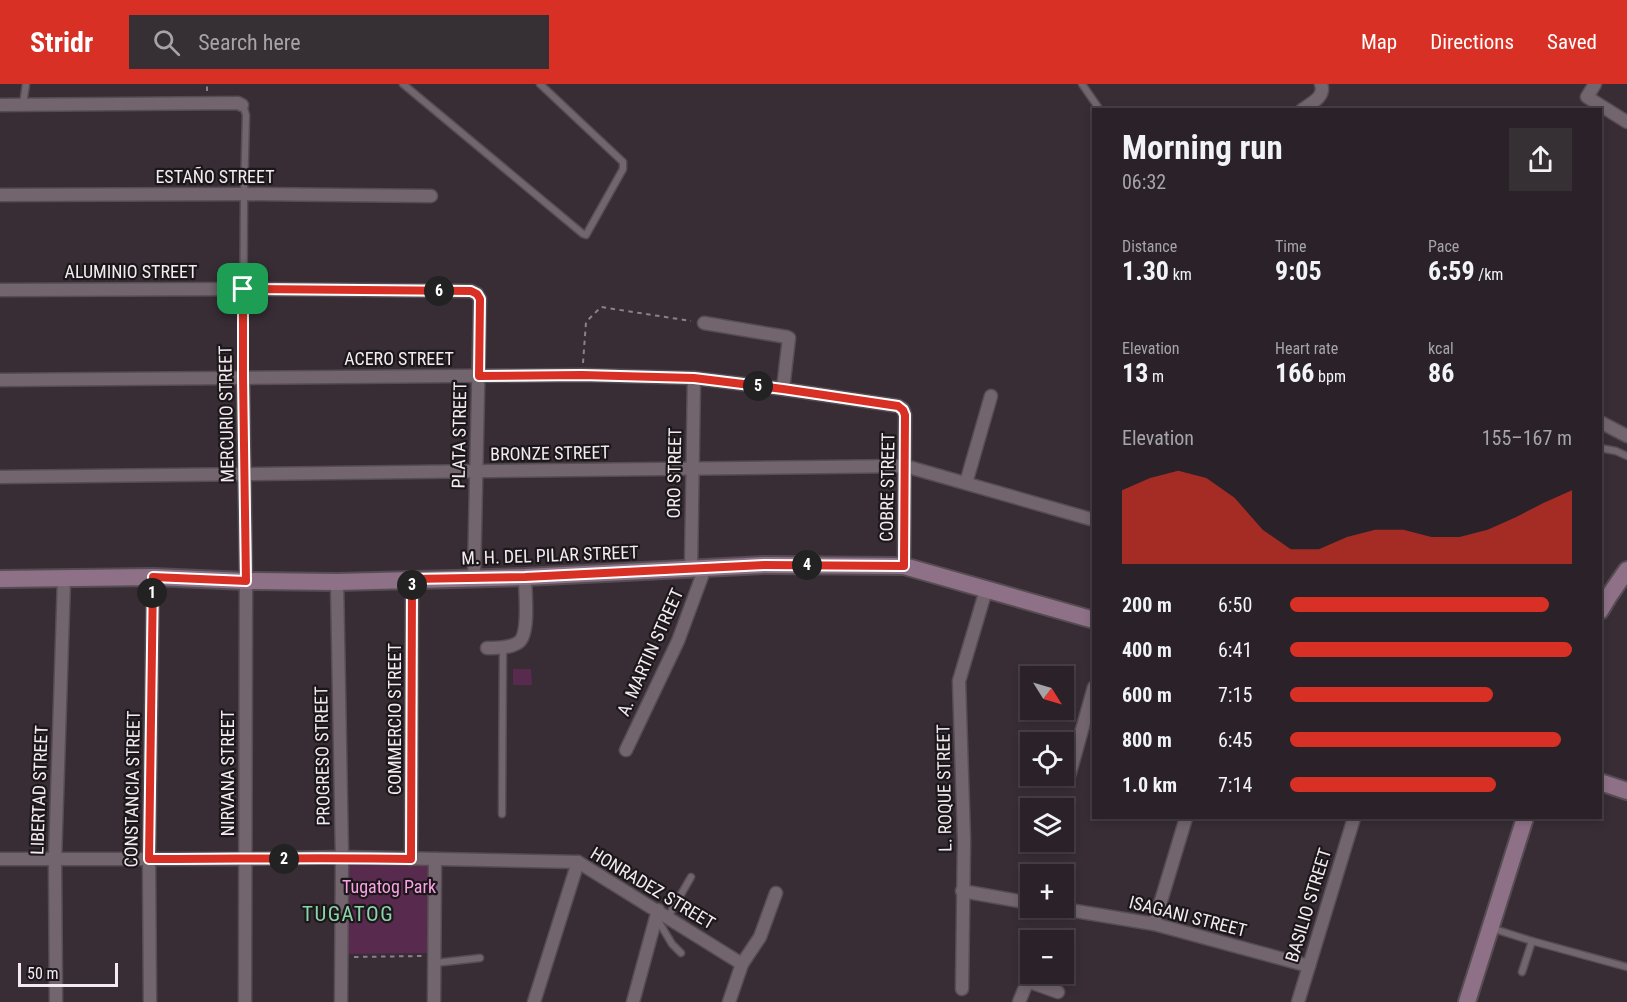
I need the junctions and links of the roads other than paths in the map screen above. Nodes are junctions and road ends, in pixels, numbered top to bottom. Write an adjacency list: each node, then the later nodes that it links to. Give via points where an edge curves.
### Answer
1 (26, 84): 7 (lane)
2 (403, 84): 3 (lane, via 586,235 623,170 623,162)
3 (540, 84)
4 (1082, 84): 10 (lane)
5 (1321, 84): 11 (street, via 1319,97)
6 (1595, 84): 12 (street, via 1587,97)
7 (23, 104): 8 (street); 9 (street)
8 (0, 105)
9 (242, 105): 13 (lane, MERCURIO STREET, via 246,115)
10 (1099, 108)
11 (1305, 108)
12 (1627, 122)
13 (244, 194): 14 (street, ESTAÑO STREET); 15 (street, ESTAÑO STREET); 16 (lane, MERCURIO STREET)
14 (0, 195)
15 (431, 196)
16 (243, 289): 17 (street, ALUMINIO STREET); 18 (street, ALUMINIO STREET); 21 (lane, MERCURIO STREET)
17 (0, 290)
18 (477, 294): 20 (street, PLATA STREET)
19 (704, 323): 24 (street, via 789,338)
20 (479, 376): 21 (street, ACERO STREET); 22 (street, ACERO STREET); 33 (street, PLATA STREET)
21 (243, 377): 23 (street, ACERO STREET); 34 (street, MERCURIO STREET)
22 (694, 378): 24 (street, ACERO STREET); 32 (street, ORO STREET)
23 (0, 380)
24 (783, 389): 26 (street, ACERO STREET, via 898,406)
25 (991, 396): 36 (street)
26 (903, 410): 31 (street, COBRE STREET)
27 (1602, 423): 28 (street)
28 (1627, 436)
29 (1602, 449): 30 (lane)
30 (1627, 456)
31 (905, 466): 32 (street, BRONZE STREET); 36 (street, BRONZE STREET); 38 (street, COBRE STREET)
32 (691, 469): 33 (street, BRONZE STREET); 39 (street, ORO STREET)
33 (476, 471): 34 (street, BRONZE STREET); 42 (street, PLATA STREET)
34 (245, 474): 35 (street, BRONZE STREET); 47 (street, MERCURIO STREET)
35 (0, 477)
36 (966, 483): 37 (street, BRONZE STREET)
37 (1092, 519)
38 (904, 566): 39 (main road, M. H. DEL PILAR STREET, via 764,565); 49 (main road, M. H. DEL PILAR STREET)
39 (698, 569): 43 (main road, M. H. DEL PILAR STREET); 55 (street, A. MARTIN STREET, via 678,641)
40 (1627, 570): 50 (main road)
41 (153, 577): 45 (main road, M. H. DEL PILAR STREET); 47 (main road, M. H. DEL PILAR STREET); 66 (street, CONSTANCIA STREET)
42 (474, 577): 43 (main road, M. H. DEL PILAR STREET); 46 (main road, M. H. DEL PILAR STREET)
43 (525, 577): 53 (street, via 525,636)
44 (0, 579): 45 (main road, M. H. DEL PILAR STREET)
45 (64, 579): 65 (street, LIBERTAD STREET)
46 (412, 579): 48 (main road, M. H. DEL PILAR STREET); 67 (street, COMMERCIO STREET)
47 (246, 581): 48 (main road, M. H. DEL PILAR STREET); 68 (street, NIRVANA STREET)
48 (337, 582): 63 (street, PROGRESO STREET)
49 (986, 590): 51 (main road, M. H. DEL PILAR STREET); 72 (street, L. ROQUE STREET, via 959,681)
50 (1602, 607)
51 (1092, 619)
52 (487, 648): 53 (street)
53 (503, 648): 59 (lane)
54 (1092, 694): 56 (street)
55 (626, 750)
56 (1074, 758)
57 (1602, 783): 58 (main road)
58 (1627, 791)
59 (502, 813)
60 (1186, 819): 77 (street)
61 (1354, 819): 84 (street, BASILIO STREET)
62 (1525, 819): 78 (main road)
63 (342, 857): 67 (street, HONRADEZ STREET); 68 (street, HONRADEZ STREET); 92 (street, PROGRESO STREET)
64 (0, 859): 65 (street, HONRADEZ STREET)
65 (55, 859): 66 (street, HONRADEZ STREET); 89 (street, LIBERTAD STREET)
66 (149, 859): 68 (street, HONRADEZ STREET); 90 (street, CONSTANCIA STREET)
67 (411, 859): 69 (street, HONRADEZ STREET)
68 (244, 860): 91 (street, NIRVANA STREET)
69 (435, 860): 70 (street, HONRADEZ STREET); 82 (street)
70 (579, 862): 76 (street, HONRADEZ STREET); 94 (street)
71 (691, 877): 76 (lane)
72 (962, 891): 74 (street); 87 (street, L. ROQUE STREET)
73 (776, 893): 83 (street, via 760,937)
74 (1020, 901)
75 (1074, 911): 77 (street, ISAGANI STREET)
76 (660, 914): 80 (lane, via 672,944); 83 (street, HONRADEZ STREET); 95 (street)
77 (1154, 924): 84 (street, ISAGANI STREET)
78 (1490, 928): 79 (lane); 99 (main road)
79 (1532, 941): 85 (lane); 86 (lane)
80 (681, 953)
81 (480, 958): 82 (lane)
82 (435, 959): 93 (street)
83 (742, 964): 96 (street)
84 (1309, 966): 98 (street, BASILIO STREET)
85 (1627, 967)
86 (1522, 972)
87 (962, 989)
88 (1058, 992): 97 (street, via 1030,982)
89 (56, 1002)
90 (150, 1002)
91 (245, 1002)
92 (341, 1002)
93 (434, 1002)
94 (534, 1002)
95 (633, 1002)
96 (729, 1002)
97 (1019, 1002)
98 (1298, 1002)
99 (1467, 1002)

